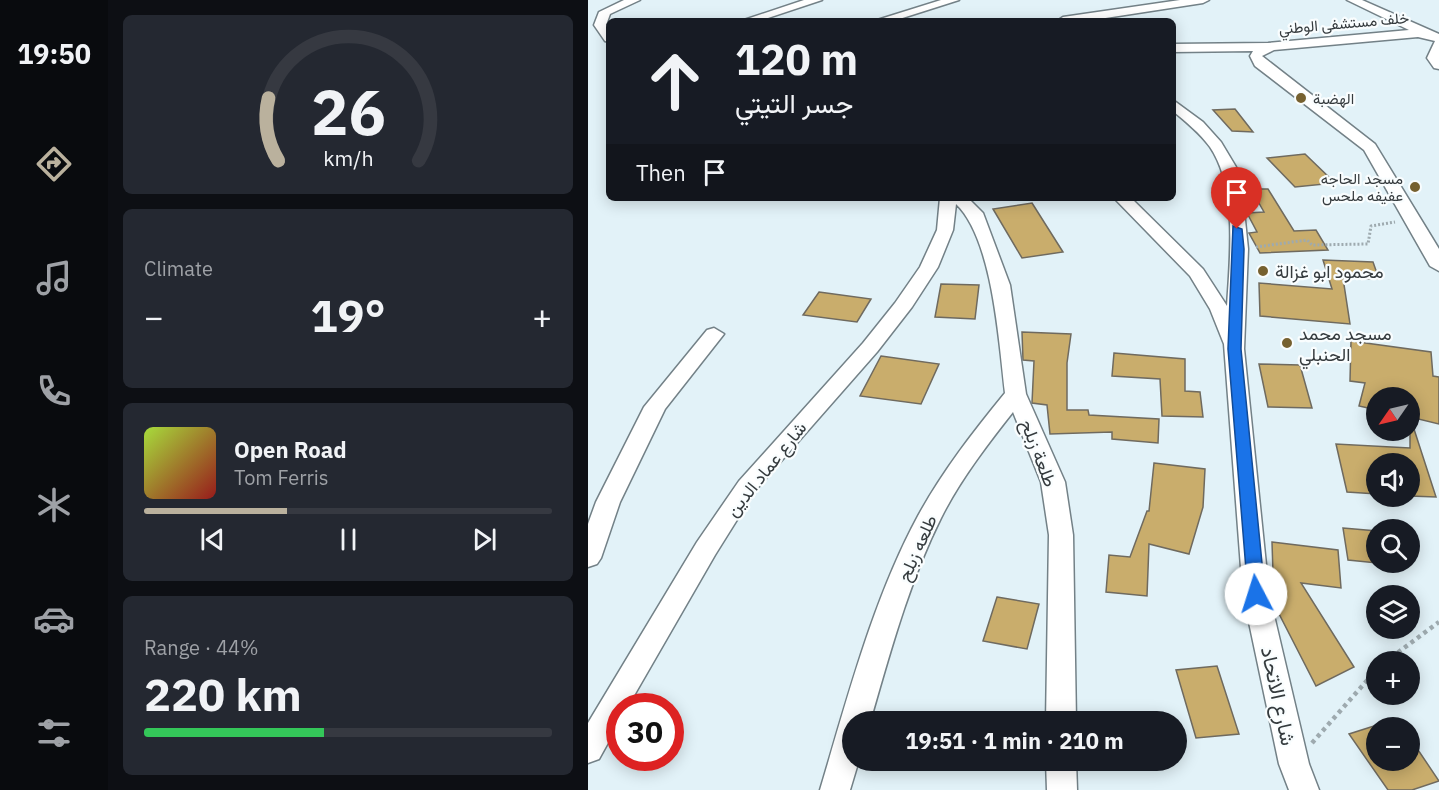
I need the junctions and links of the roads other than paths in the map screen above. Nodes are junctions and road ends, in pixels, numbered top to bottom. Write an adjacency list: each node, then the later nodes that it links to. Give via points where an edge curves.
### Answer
1 (622, 0): 7 (street)
2 (634, 0): 11 (street, via 605,12 600,25)
3 (816, 0): 8 (street)
4 (953, 0): 9 (street)
5 (1203, 0): 10 (street)
6 (1353, 0): 12 (street)
7 (595, 4)
8 (757, 18)
9 (890, 18)
10 (1083, 18)
11 (606, 34)
12 (1433, 36): 14 (street, خلف مستشفى الوطني)
13 (1439, 43): 16 (street, via 1433,58)
14 (1268, 47): 15 (street); 21 (street, خلف مستشفى الوطني, via 1257,53 1256,59 1370,147)
15 (1176, 48)
16 (1439, 65)
17 (1176, 107): 23 (street, via 1208,134 1228,167 1234,191 1239,249)
18 (948, 201): 28 (street, شارع عماد الدين, via 948,221 934,258 889,326 747,486 703,553)
19 (962, 201): 24 (street, طلعة زبلح, via 975,213 1002,285)
20 (1125, 201): 23 (street, via 1197,273 1219,309)
21 (1439, 266)
22 (714, 334): 25 (street, via 655,407 608,502)
23 (1234, 349): 33 (street, شارع الاتحاد, via 1256,594 1294,764)
24 (1016, 394): 26 (street, طلعه زبلح, via 973,447 930,518 894,601); 27 (street, طلعة زبلح, via 1053,482 1061,535)
25 (588, 558)
26 (859, 711)
27 (1061, 711)
28 (588, 750)
29 (842, 766): 31 (street)
30 (1061, 771): 32 (street)
31 (835, 790)
32 (1062, 790)
33 (1304, 790)

